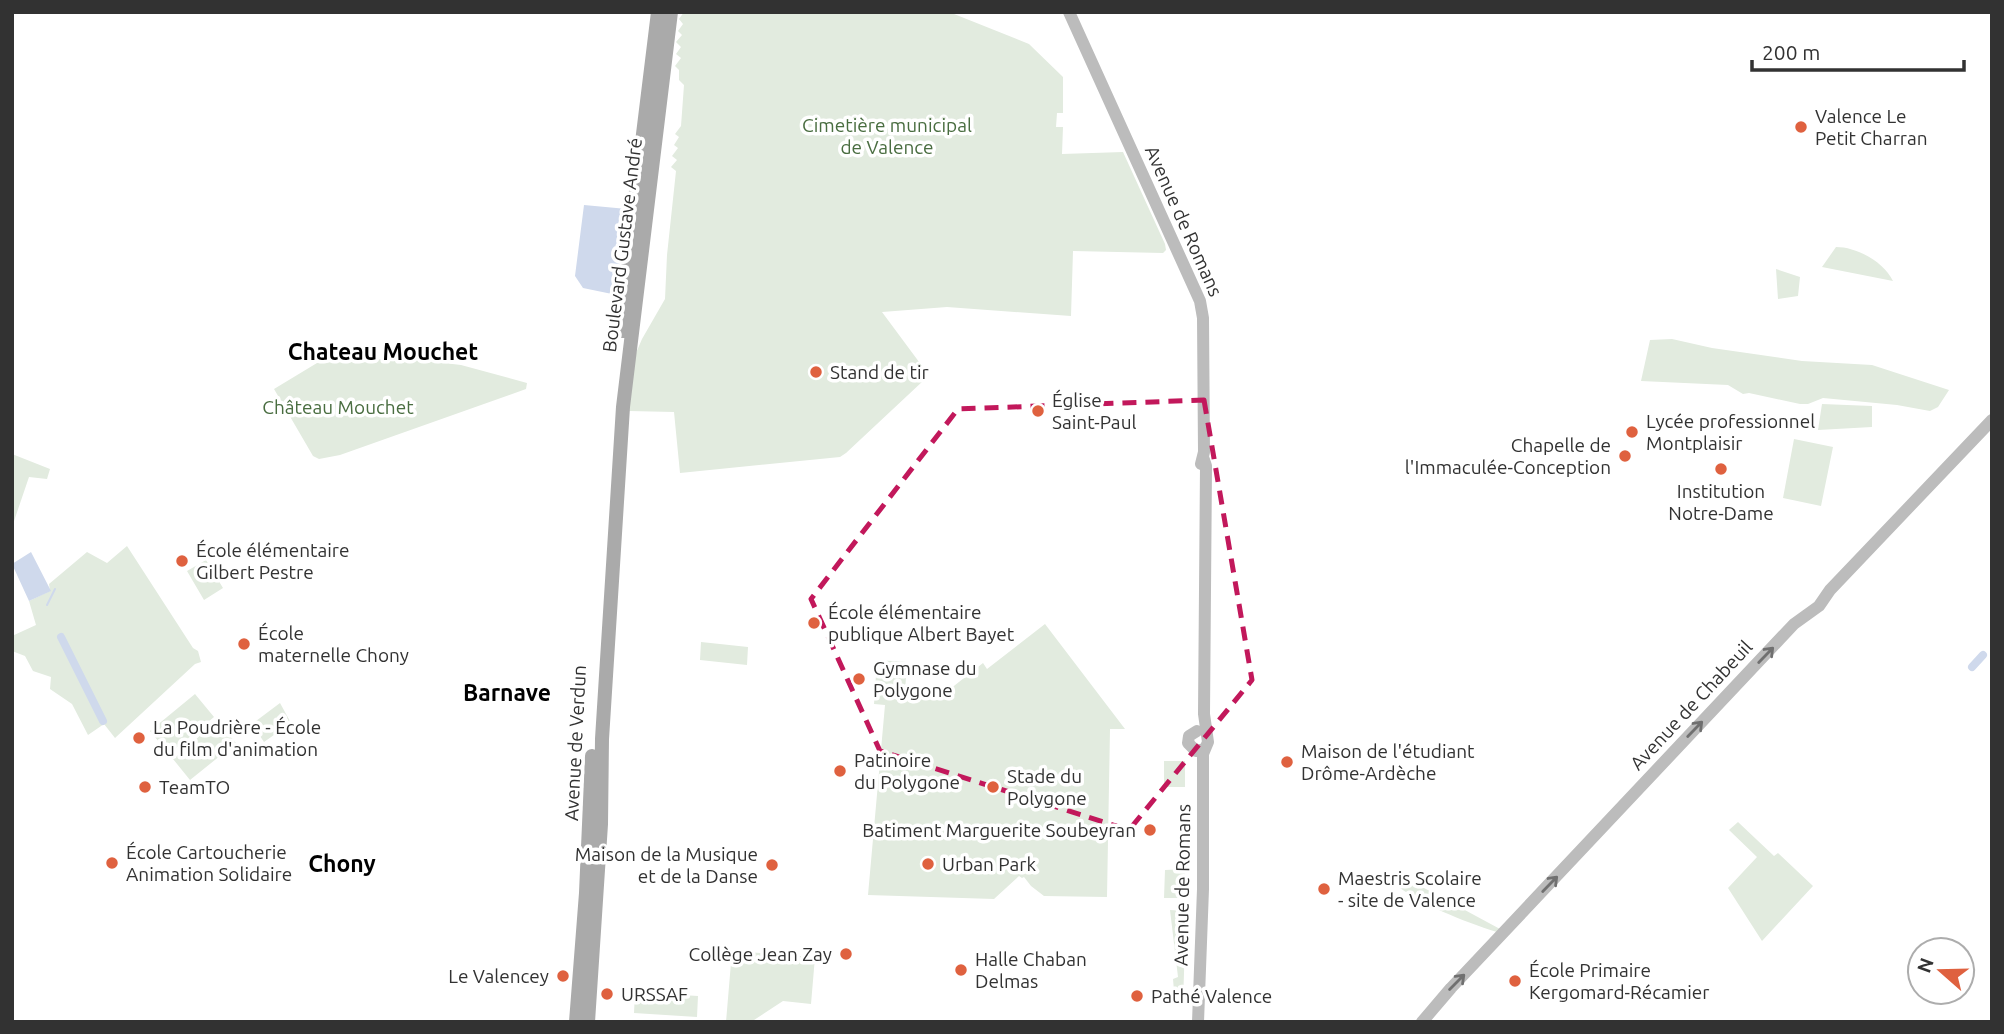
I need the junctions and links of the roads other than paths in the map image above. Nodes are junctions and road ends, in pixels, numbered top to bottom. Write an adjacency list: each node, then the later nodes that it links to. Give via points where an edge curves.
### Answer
1 (658, 12): 5 (main road, Boulevard Gustave André, via 624,303)
2 (671, 12): 6 (main road, Boulevard Gustave André, via 623,407)
3 (1069, 12): 7 (main road, Avenue de Romans, via 1202,309)
4 (1991, 420): 13 (main road, Avenue de Chabeuil, one-way to 4)
5 (613, 466): 9 (main road, Avenue de Verdun)
6 (620, 482): 10 (main road, Avenue de Verdun, via 610,590)
7 (1202, 733): 8 (main road, via 1208,742); 8 (main road, via 1192,733 1187,741 1189,747)
8 (1200, 750): 11 (main road, Avenue de Romans); 12 (main road, Avenue de Romans)
9 (576, 1022)
10 (588, 1022)
11 (1191, 1022)
12 (1198, 1022)
13 (1423, 1022)

